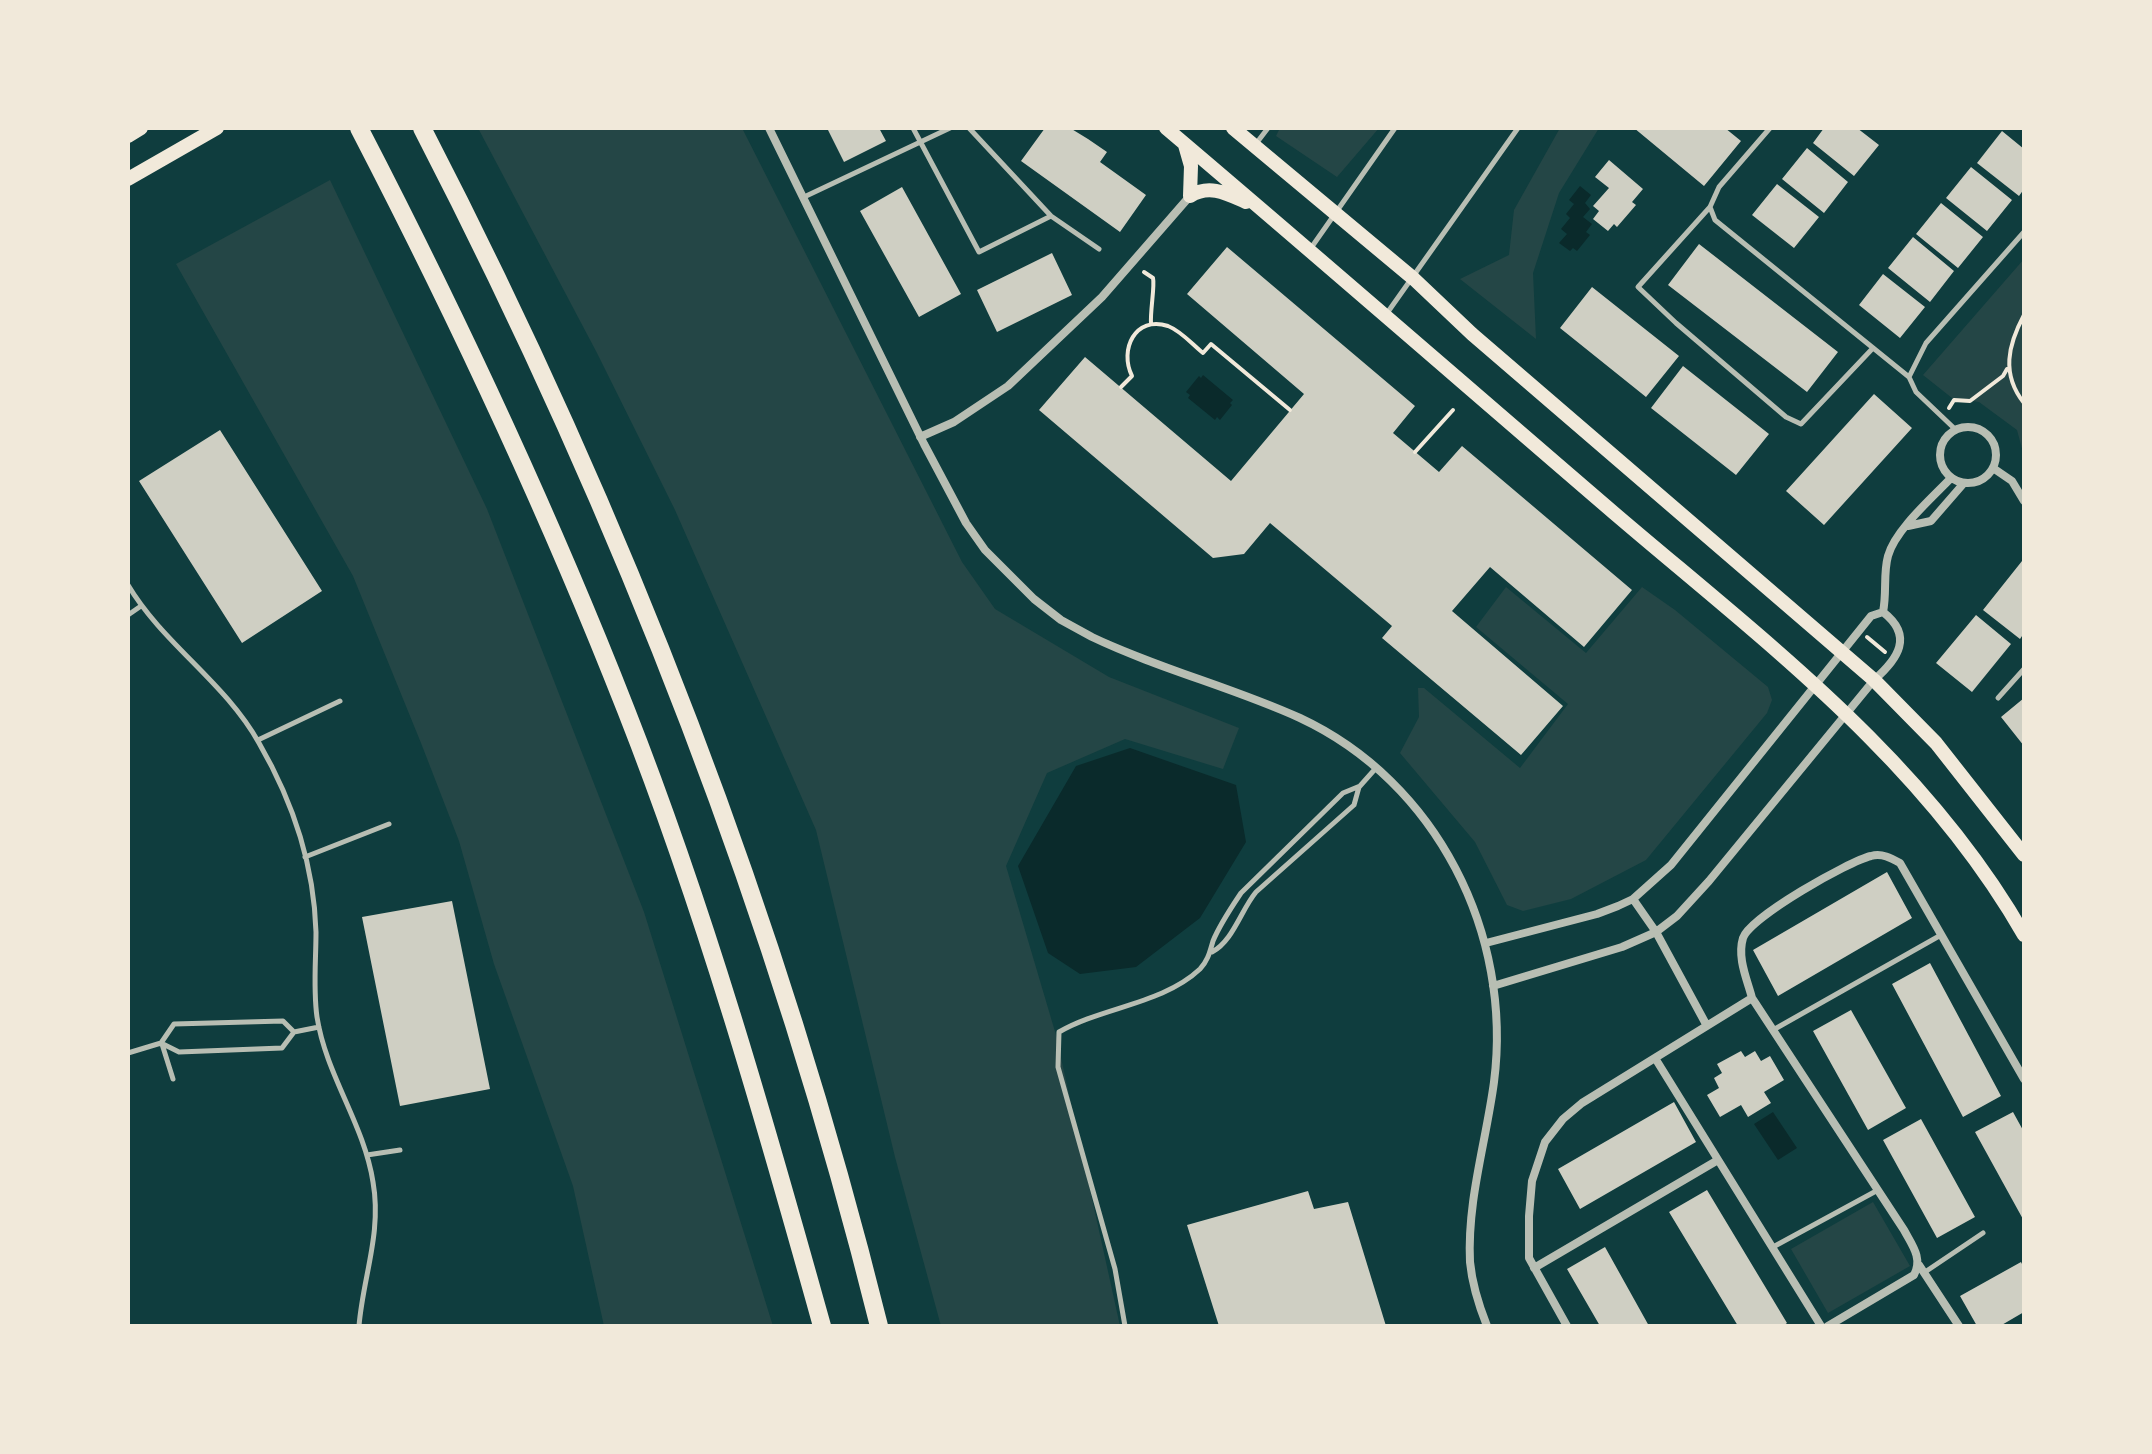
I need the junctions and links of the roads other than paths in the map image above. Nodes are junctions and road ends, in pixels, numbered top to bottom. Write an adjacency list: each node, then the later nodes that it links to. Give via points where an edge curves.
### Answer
1 (141, 128): 15 (main road)
2 (217, 128): 19 (main road)
3 (359, 128): 83 (highway, via 502,418 627,711 735,1023)
4 (422, 128): 84 (highway, via 554,395 680,692 789,1005)
5 (769, 128): 21 (street)
6 (913, 128): 16 (lane)
7 (950, 128): 16 (lane)
8 (969, 128): 25 (lane)
9 (1166, 128): 17 (main road)
10 (1233, 128): 18 (main road)
11 (1268, 128): 18 (lane)
12 (1395, 128): 24 (lane)
13 (1518, 128): 29 (lane)
14 (1770, 128): 22 (lane, via 1719,187)
15 (128, 136)
16 (920, 144): 21 (lane); 25 (lane, via 979,252)
17 (1185, 144): 20 (main road); 23 (main road)
18 (1254, 146): 24 (main road)
19 (128, 179)
20 (1190, 196): 23 (main road, via 1211,189); 34 (street, via 1102,297 1008,386 954,422)
21 (803, 197): 34 (street)
22 (1710, 207): 31 (lane, via 1715,220); 31 (lane, via 1638,287 1676,323 1801,424)
23 (1263, 211): 28 (main road)
24 (1335, 215): 28 (lane); 29 (main road)
25 (1051, 216): 27 (lane)
26 (2024, 232): 32 (lane, via 1926,343)
27 (1099, 249)
28 (1309, 251): 30 (main road)
29 (1414, 279): 30 (lane); 44 (main road)
30 (1385, 317): 47 (main road)
31 (1873, 348): 32 (lane)
32 (1909, 377): 33 (lane, via 1916,392)
33 (1956, 430): 35 (street, via 1969,427 1986,434 1995,450); 36 (street, via 1945,439 1939,456)
34 (920, 437): 52 (street, via 985,550 1061,620 1113,648 1300,719)
35 (1993, 468): 37 (street, via 1979,481); 38 (street, via 2012,481)
36 (1951, 478): 37 (street); 39 (street)
37 (1964, 483): 39 (street, via 1931,521)
38 (2024, 501)
39 (1907, 526): 42 (street, via 1889,553)
40 (128, 585): 41 (lane)
41 (141, 606): 43 (lane); 51 (lane)
42 (1883, 612): 44 (street, via 1871,616); 46 (street, via 1900,633 1899,651)
43 (128, 615)
44 (1842, 651): 46 (main road); 47 (street)
45 (2024, 669): 48 (lane)
46 (1874, 680): 50 (street); 55 (main road, via 1951,761)
47 (1815, 685): 50 (main road); 57 (street, via 1671,865)
48 (1998, 698)
49 (340, 701): 51 (lane)
50 (1846, 714): 58 (street, via 1694,899); 60 (main road, via 1917,786 2005,901)
51 (258, 740): 56 (lane, via 295,818)
52 (1377, 767): 53 (lane); 61 (street, via 1447,850)
53 (1360, 786): 62 (lane, via 1343,793 1241,893); 62 (lane, via 1354,805 1256,892 1222,947)
54 (389, 824): 56 (lane)
55 (2024, 855)
56 (305, 857): 66 (lane, via 314,899)
57 (1633, 899): 58 (street); 61 (street, via 1597,914)
58 (1656, 932): 63 (street); 65 (street)
59 (1941, 935): 64 (street, via 1900,863 1879,854 1869,856 1778,904 1748,928 1741,956); 67 (lane); 73 (street)
60 (2024, 935)
61 (1486, 943): 63 (street)
62 (1211, 952): 85 (lane, via 1200,969 1167,990 1059,1032 1058,1067 1115,1269)
63 (1493, 986): 86 (street, via 1498,1050 1472,1210 1470,1263)
64 (1752, 998): 65 (street); 67 (street)
65 (1707, 1026): 71 (street)
66 (319, 1027): 68 (lane); 75 (lane)
67 (1773, 1030): 77 (street)
68 (294, 1032): 69 (lane, via 282,1048 179,1052); 69 (lane, via 283,1021 174,1024)
69 (161, 1043): 70 (lane); 72 (lane)
70 (128, 1053)
71 (1655, 1058): 76 (street); 80 (street, via 1582,1103 1545,1142 1532,1181 1529,1258)
72 (173, 1079)
73 (2024, 1079)
74 (400, 1150): 75 (lane)
75 (367, 1155): 82 (lane, via 375,1219)
76 (1718, 1160): 79 (street); 80 (street)
77 (1878, 1190): 79 (lane); 81 (street)
78 (1983, 1233): 81 (lane)
79 (1772, 1248): 88 (street)
80 (1534, 1268): 87 (street)
81 (1922, 1269): 89 (street); 90 (street)
82 (359, 1326)
83 (822, 1326)
84 (879, 1326)
85 (1125, 1326)
86 (1487, 1326)
87 (1567, 1326)
88 (1821, 1326)
89 (1828, 1326)
90 (1959, 1326)

